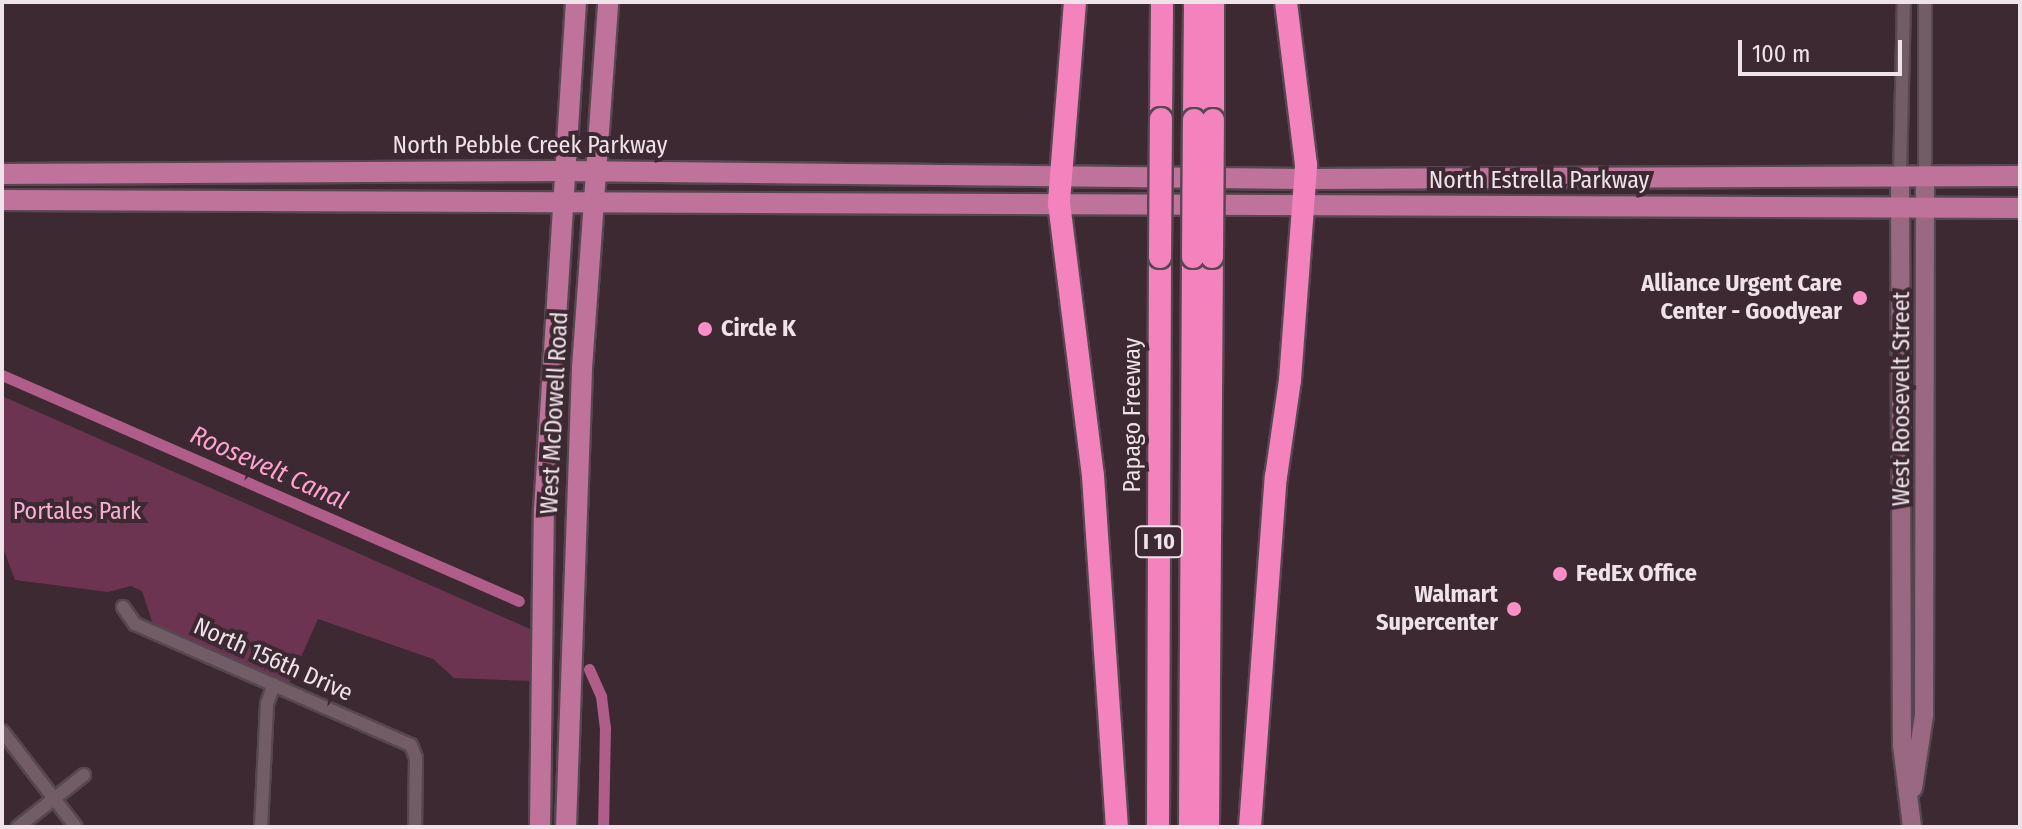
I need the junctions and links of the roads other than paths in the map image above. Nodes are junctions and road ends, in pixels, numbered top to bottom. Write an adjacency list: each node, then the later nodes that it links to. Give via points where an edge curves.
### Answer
1 (576, 2): 11 (main road, West McDowell Road)
2 (608, 2): 12 (main road, West McDowell Road)
3 (1075, 2): 15 (highway)
4 (1162, 2): 49 (highway, Papago Freeway / I 10, bridge)
5 (1195, 2): 10 (highway)
6 (1213, 2): 10 (highway, I 10)
7 (1286, 2): 20 (highway)
8 (1904, 2): 17 (street, West Roosevelt Street)
9 (1925, 2): 18 (street, West Roosevelt Street)
10 (1203, 120): 31 (highway, I 10, bridge)
11 (565, 171): 12 (main road, North Pebble Creek Parkway); 14 (main road, North Pebble Creek Parkway); 23 (main road, West McDowell Road)
12 (595, 172): 13 (main road, North Pebble Creek Parkway); 24 (main road, West McDowell Road)
13 (827, 172): 15 (main road, North Pebble Creek Parkway); 25 (main road, via 817,184 780,187)
14 (2, 174)
15 (1059, 175): 20 (main road, North Estrella Parkway); 22 (highway)
16 (1625, 175): 17 (main road, North Estrella Parkway); 20 (main road, North Estrella Parkway); 27 (main road)
17 (1900, 176): 18 (main road, North Estrella Parkway); 28 (street, West Roosevelt Street)
18 (1925, 176): 19 (main road, North Estrella Parkway); 30 (street, West Roosevelt Street)
19 (2020, 176)
20 (1305, 179): 26 (highway)
21 (2, 200): 23 (main road)
22 (1059, 203): 25 (main road); 26 (main road, North Estrella Parkway); 48 (highway, via 1093,476)
23 (563, 204): 24 (main road); 33 (main road, West McDowell Road)
24 (594, 204): 25 (main road); 32 (main road, West McDowell Road)
25 (772, 204)
26 (1303, 204): 27 (main road, North Estrella Parkway); 52 (highway)
27 (1633, 208): 28 (main road, North Estrella Parkway)
28 (1900, 208): 30 (main road, North Estrella Parkway); 39 (street, West Roosevelt Street, via 1902,745)
29 (2020, 208): 30 (main road, North Estrella Parkway)
30 (1927, 209): 39 (street, West Roosevelt Street, via 1924,715)
31 (1202, 257): 50 (highway); 51 (highway, I 10)
32 (575, 509): 33 (main road); 47 (main road, West McDowell Road)
33 (544, 510): 36 (main road, West McDowell Road)
34 (123, 607): 35 (street, North 156th Drive, via 135,624)
35 (274, 684): 43 (street, via 267,704); 44 (street, North 156th Drive, via 411,745)
36 (541, 730): 45 (main road, West McDowell Road); 46 (main road, via 552,748)
37 (2, 731): 40 (street)
38 (84, 775): 40 (street)
39 (1911, 794): 53 (street, West Roosevelt Street)
40 (54, 798): 41 (street); 42 (street)
41 (18, 827)
42 (76, 827)
43 (261, 827)
44 (415, 827)
45 (540, 827)
46 (551, 827)
47 (566, 827)
48 (1117, 827)
49 (1158, 827)
50 (1190, 827)
51 (1208, 827)
52 (1250, 827)
53 (1912, 827)

